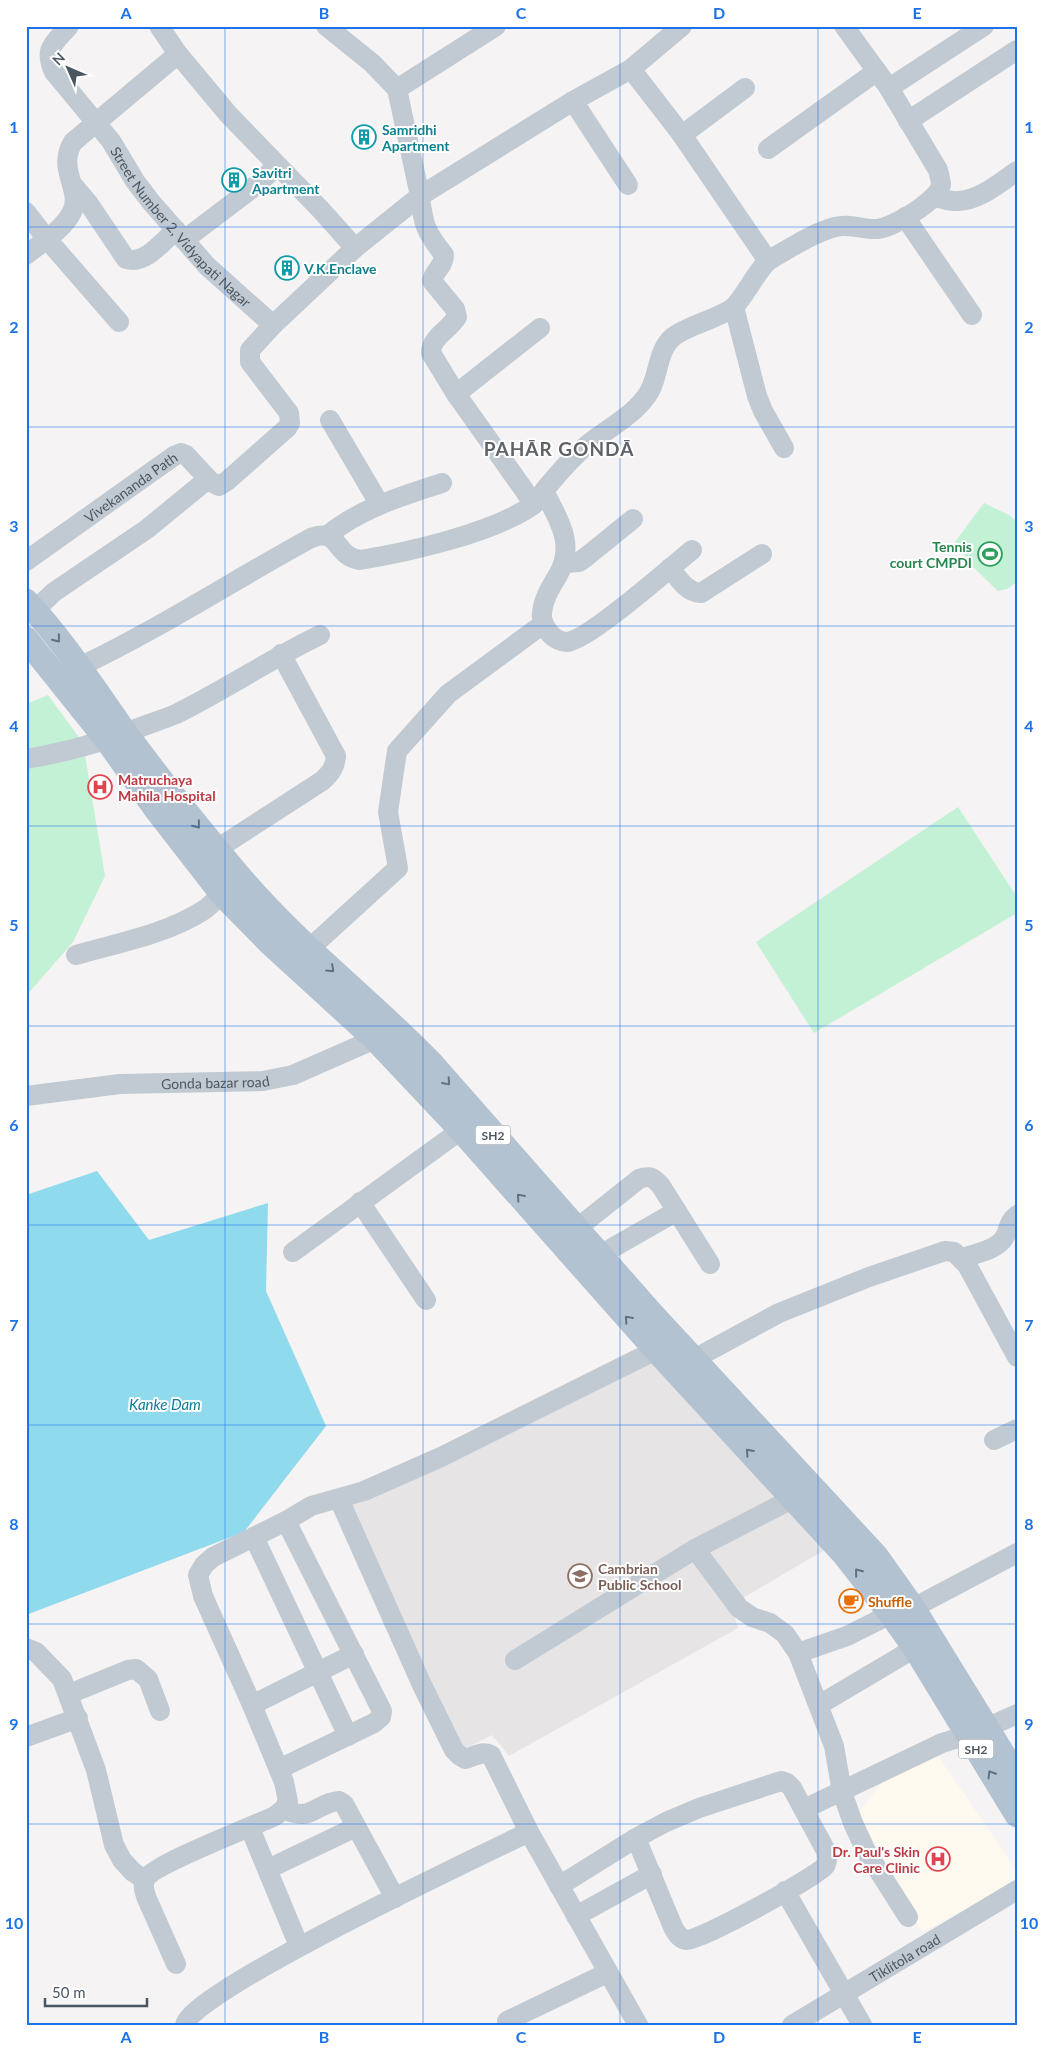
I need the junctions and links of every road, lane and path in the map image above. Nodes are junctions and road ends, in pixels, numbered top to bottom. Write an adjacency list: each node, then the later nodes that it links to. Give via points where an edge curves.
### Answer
1 (69, 26): 17 (street, Street Number 2, Vidyapati Nagar, via 54,43 49,60 54,72)
2 (159, 26): 9 (street)
3 (326, 26): 14 (street, via 372,63)
4 (496, 26): 14 (street)
5 (844, 26): 11 (street)
6 (984, 26): 13 (street)
7 (674, 29): 10 (street)
8 (1017, 50): 16 (street)
9 (178, 54): 17 (street); 20 (street)
10 (631, 69): 15 (street); 18 (street)
11 (877, 71): 13 (street); 19 (street)
12 (745, 88): 18 (street)
13 (888, 88): 16 (street)
14 (397, 89): 24 (street)
15 (573, 101): 23 (street); 24 (street)
16 (908, 121): 25 (street, via 938,170 940,185)
17 (95, 122): 22 (street, via 67,151); 28 (street, Street Number 2, Vidyapati Nagar, via 111,141 135,181)
18 (682, 135): 32 (street)
19 (768, 149)
20 (277, 166): 28 (street, via 254,187 202,224); 30 (street)
21 (1017, 171): 25 (street, via 970,199 956,201)
22 (72, 184): 28 (street, via 126,259 132,261 147,255); 29 (street, via 74,204 71,213)
23 (628, 186)
24 (420, 196): 30 (street); 38 (street, via 424,226 444,255 442,266 432,281 455,309 457,317 435,340 431,353)
25 (934, 196): 27 (street)
26 (26, 212): 29 (street)
27 (905, 217): 32 (street, via 878,229 849,225 837,227); 34 (street)
28 (180, 235): 36 (street, Street Number 2, Vidyapati Nagar, via 225,283)
29 (46, 238): 31 (street); 35 (street)
30 (354, 248): 36 (street)
31 (26, 255)
32 (768, 260): 33 (street)
33 (734, 307): 40 (street, via 757,396); 43 (street, via 673,337 664,347 654,385 636,409 565,465)
34 (972, 315)
35 (119, 322)
36 (274, 325): 41 (street, via 255,344 249,356 254,368 289,413 290,423 223,485 215,486)
37 (540, 328): 38 (street)
38 (456, 394): 43 (street)
39 (330, 420): 44 (street)
40 (784, 448)
41 (208, 480): 49 (street, Vivekananda Path, via 186,455 174,456); 52 (street, via 146,529)
42 (442, 483): 44 (street)
43 (539, 497): 46 (street, via 499,523 472,533 360,560 350,559); 50 (street, via 566,538)
44 (380, 505): 46 (street, via 350,519)
45 (633, 519): 50 (street, via 586,558)
46 (328, 535): 57 (street, via 311,538 121,647)
47 (692, 550): 51 (street)
48 (762, 554): 51 (street, via 701,593 686,587)
49 (26, 561)
50 (564, 563): 53 (street, via 544,603 541,615)
51 (670, 568): 53 (street, via 622,608 577,638 566,642 557,640)
52 (31, 606): 57 (main road, SH2, one-way to 57)
53 (544, 624): 62 (street, via 448,694 397,751 388,812 398,868)
54 (320, 635): 56 (street)
55 (26, 638): 58 (main road, SH2)
56 (281, 654): 58 (street, via 176,713); 60 (street, via 336,756 335,765 322,781)
57 (79, 667): 58 (main road, SH2)
58 (116, 736): 59 (street, via 68,752); 60 (main road, SH2, one-way to 60); 61 (main road, SH2, via 156,809)
59 (26, 759)
60 (217, 849): 62 (main road, SH2)
61 (222, 894): 63 (street, via 205,909 180,922); 64 (main road, SH2, via 269,942)
62 (309, 949): 64 (main road, SH2, one-way to 64)
63 (76, 955)
64 (381, 1029): 65 (street, Gonda bazar road, via 293,1075 263,1081 120,1084); 66 (main road, SH2); 70 (main road, SH2, one-way to 70, via 431,1063)
65 (26, 1096)
66 (461, 1130): 67 (street); 76 (main road, SH2, one-way to 66)
67 (360, 1202): 71 (street); 75 (street)
68 (677, 1211): 70 (street, via 661,1186 653,1177 647,1176); 72 (street); 74 (street)
69 (1017, 1215): 73 (street, via 1011,1220 1004,1240)
70 (576, 1228): 72 (main road, SH2)
71 (293, 1252)
72 (600, 1255): 78 (main road, SH2)
73 (962, 1258): 77 (street); 78 (street, via 954,1252 945,1252 869,1276 779,1313)
74 (710, 1264)
75 (426, 1300)
76 (656, 1350): 81 (street, via 441,1457); 82 (main road, SH2, one-way to 76)
77 (1017, 1357)
78 (694, 1359): 87 (main road, SH2, via 876,1556)
79 (1017, 1429): 80 (street)
80 (994, 1440)
81 (339, 1499): 83 (street, via 311,1506); 111 (street, via 454,1750 465,1759 487,1752 491,1755)
82 (792, 1499): 85 (street); 87 (main road, SH2, one-way to 82)
83 (286, 1521): 84 (street); 90 (street)
84 (254, 1537): 93 (street); 95 (street, via 213,1557 198,1575 203,1596)
85 (695, 1548): 91 (street, via 739,1608 785,1634); 92 (street)
86 (1017, 1553): 87 (street)
87 (902, 1611): 89 (main road, SH2); 91 (street); 100 (main road, SH2)
88 (26, 1648): 94 (street, via 36,1652 50,1665)
89 (915, 1648): 96 (street); 100 (main road, SH2)
90 (354, 1654): 93 (street); 101 (street, via 382,1711 374,1723)
91 (798, 1654): 96 (street)
92 (515, 1660)
93 (318, 1672): 95 (street); 101 (street)
94 (69, 1694): 97 (street, via 136,1669 148,1679); 99 (street)
95 (252, 1705): 103 (street)
96 (819, 1705): 105 (street, via 834,1746)
97 (160, 1711)
98 (1017, 1714): 100 (street)
99 (78, 1718): 102 (street); 115 (street, via 96,1770 114,1845 122,1860)
100 (977, 1731): 104 (main road, SH2); 105 (street, via 942,1743); 108 (main road, SH2, one-way to 100)
101 (348, 1736): 103 (street)
102 (26, 1737)
103 (278, 1769): 106 (street, via 288,1792)
104 (1017, 1777)
105 (842, 1792): 107 (street); 121 (street, via 866,1851)
106 (284, 1809): 109 (street, via 300,1815 340,1801); 110 (street)
107 (804, 1809): 112 (street, via 792,1788 781,1782 699,1808); 118 (street, via 828,1857 819,1871)
108 (1017, 1815)
109 (356, 1827): 113 (street); 119 (street)
110 (250, 1828): 113 (street); 115 (street, via 177,1859 153,1871)
111 (530, 1832): 116 (street); 119 (street)
112 (636, 1838): 114 (street); 116 (street)
113 (268, 1869): 122 (street)
114 (652, 1874): 118 (street, via 673,1927 678,1936 686,1940 709,1933); 120 (street)
115 (145, 1880): 123 (street, via 147,1899)
116 (560, 1886): 120 (street)
117 (1017, 1890): 125 (street, Tiklitola road)
118 (785, 1891): 125 (street)
119 (395, 1898): 122 (street)
120 (576, 1916): 124 (street)
121 (908, 1917)
122 (299, 1946): 127 (street, via 192,2013)
123 (176, 1964)
124 (607, 1973): 126 (street); 128 (street)
125 (845, 1994): 129 (street, Tiklitola road); 130 (street)
126 (507, 2021)
127 (185, 2025)
128 (638, 2025)
129 (792, 2025)
130 (862, 2025)

